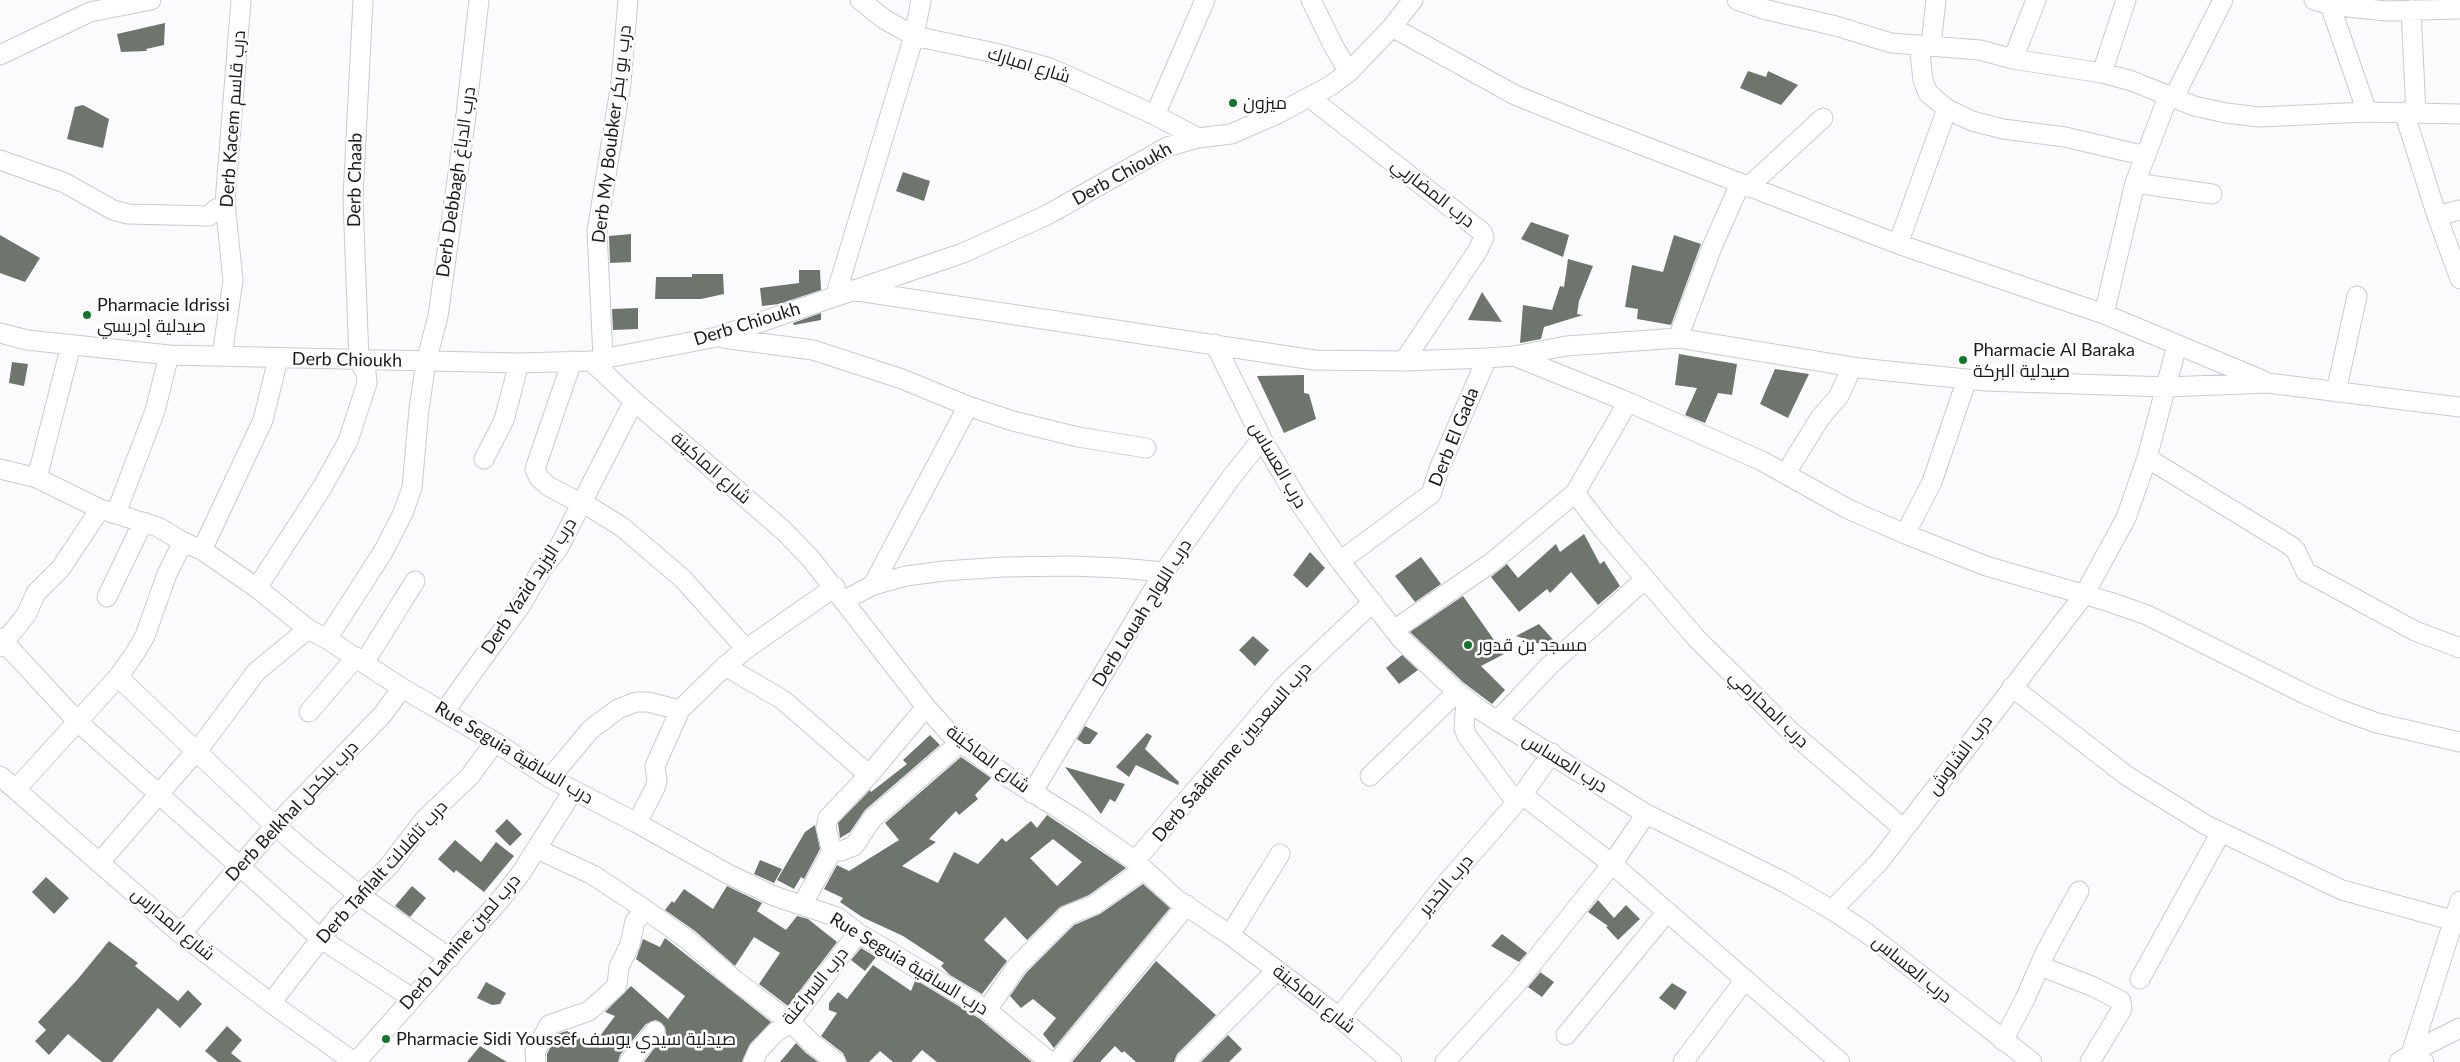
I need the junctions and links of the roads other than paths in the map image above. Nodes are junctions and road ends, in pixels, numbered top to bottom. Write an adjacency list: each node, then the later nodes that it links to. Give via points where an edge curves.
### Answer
1 (151, 0): 22 (street, via 90,12)
2 (241, 0): 40 (street, Derb Kacem درب قاسم)
3 (363, 0): 60 (street, Derb Chaab, via 353,181)
4 (479, 0): 62 (street, Derb Debbagh درب الدباغ, via 438,316)
5 (628, 0): 59 (street, Derb My Boubker درب بو بكر, via 621,83 597,231)
6 (860, 0): 20 (street, شارع امبارك)
7 (921, 0): 20 (street)
8 (1206, 0): 32 (street)
9 (1311, 0): 24 (street)
10 (1413, 0): 19 (street, Derb Chioukh)
11 (1737, 0): 21 (street, via 1891,44)
12 (1936, 0): 21 (street)
13 (2036, 0): 23 (street)
14 (2126, 0): 25 (street)
15 (2223, 0): 27 (street)
16 (2322, 3): 18 (street, via 2386,11); 29 (street)
17 (2460, 9): 18 (street)
18 (2411, 10): 30 (street)
19 (1392, 27): 24 (street, Derb Chioukh); 38 (street, via 1515,95)
20 (914, 36): 32 (street, شارع امبارك, via 1050,68); 45 (street)
21 (1925, 45): 23 (street, via 1980,50); 28 (street, via 1923,80 1928,92)
22 (0, 55)
23 (2013, 60): 25 (street)
24 (1349, 72): 26 (street, Derb Chioukh)
25 (2102, 73): 27 (street, via 2132,81)
26 (1309, 98): 34 (street, Derb Chioukh, via 1231,134); 63 (street, درب المضاربي, via 1482,232 1484,237)
27 (2170, 98): 29 (street, via 2226,113 2259,117); 35 (street)
28 (1947, 109): 35 (street, via 1972,121 2003,129 2065,137); 43 (street)
29 (2367, 112): 30 (street)
30 (2410, 112): 31 (street); 42 (street)
31 (2460, 114)
32 (1154, 115): 34 (street, شارع امبارك)
33 (1823, 118): 38 (street)
34 (1198, 138): 45 (street, Derb Chioukh, via 1167,147 1090,192 992,242)
35 (2146, 156): 37 (street)
36 (0, 160): 40 (street, via 65,183 112,210 128,214 209,216 216,209)
37 (2135, 183): 39 (street); 47 (street)
38 (1744, 185): 43 (street); 50 (street, via 1712,246)
39 (2212, 194)
40 (226, 208): 55 (street, Derb Kacem درب قاسم, via 233,280)
41 (2460, 210): 42 (street)
42 (2437, 216): 44 (street)
43 (1898, 244): 47 (street)
44 (2460, 279)
45 (844, 292): 49 (street, Derb Chioukh); 51 (street)
46 (2357, 296): 69 (street)
47 (2104, 314): 53 (street)
48 (0, 333): 52 (street, Derb Chioukh, via 26,340)
49 (717, 337): 59 (street, Derb Chioukh); 72 (street, via 813,350 902,379)
50 (1678, 338): 56 (street, via 1566,346); 65 (street)
51 (1215, 344): 63 (street, via 1314,360); 74 (street, درب العساس)
52 (72, 345): 54 (street, Derb Chioukh); 80 (street)
53 (2177, 345): 67 (street); 68 (street, درب الشاوش)
54 (169, 354): 55 (street, Derb Chioukh); 83 (street, via 155,411)
55 (222, 356): 58 (street, Derb Chioukh)
56 (1514, 356): 57 (street); 71 (street)
57 (1487, 358): 63 (street); 88 (street, Derb El Gada, via 1431,494)
58 (278, 359): 60 (street, Derb Chioukh); 87 (street, via 264,420)
59 (597, 359): 61 (street, Derb Chioukh); 70 (street, شارع الماكينة)
60 (359, 361): 62 (street, Derb Chioukh); 93 (street, Derb Chaab, via 366,373 366,383 348,441)
61 (572, 361): 64 (street, Derb Chioukh); 82 (street, via 535,469 548,486)
62 (426, 362): 64 (street, Derb Chioukh); 100 (street, Derb Debbagh درب الدباغ, via 412,488 383,552)
63 (1404, 362)
64 (519, 363): 77 (street, via 504,420)
65 (1852, 367): 66 (street); 79 (street, via 1839,396 1820,418)
66 (1967, 379): 68 (street); 85 (street, via 1932,482)
67 (2268, 383): 68 (street); 69 (street)
68 (2167, 387): 76 (street, درب الشاوش)
69 (2336, 392): 73 (street)
70 (634, 401): 82 (street, Derb Yazid درب اليزيد); 94 (street, شارع الماكينة, via 784,531)
71 (1628, 402): 79 (street); 81 (street)
72 (968, 406): 75 (street, via 1052,431); 92 (street)
73 (2460, 406)
74 (1262, 439): 88 (street, درب العساس, via 1299,502); 89 (street, Derb Louah درب اللواح)
75 (1146, 448)
76 (2147, 458): 95 (street, درب الشاوش, via 2126,518); 102 (street, via 2291,546 2306,572 2415,631)
77 (484, 459)
78 (0, 470): 80 (street, Rue Seguia درب الساقية)
79 (1786, 473): 85 (street, via 1848,509)
80 (37, 478): 83 (street, Rue Seguia درب الساقية)
81 (1575, 493): 90 (street, درب المحارمي); 99 (street, via 1491,563)
82 (582, 503): 103 (street, via 622,527 682,578); 113 (street, Derb Yazid درب اليزيد, via 558,549)
83 (108, 511): 84 (street, Rue Seguia درب الساقية); 101 (street, via 36,593 26,616)
84 (143, 522): 86 (street, Rue Seguia درب الساقية); 96 (street)
85 (1905, 534): 95 (street, via 1986,566)
86 (183, 542): 87 (street, Rue Seguia درب الساقية); 106 (street, via 167,574 146,636)
87 (202, 550): 93 (street, Rue Seguia درب الساقية)
88 (1340, 561): 97 (street, درب العساس)
89 (1164, 572): 92 (street, via 1120,568 1004,567 906,576); 127 (street, Derb Louah درب اللواح)
90 (1644, 580): 114 (street, via 1550,665); 133 (street, درب المحارمي, via 1696,638 1755,696)
91 (415, 581): 104 (street)
92 (873, 585): 94 (street)
93 (257, 588): 98 (street, Rue Seguia درب الساقية)
94 (840, 594): 103 (street); 110 (street, شارع الماكينة)
95 (2084, 595): 107 (street, درب الشاوش); 118 (street, via 2147,615 2341,710 2376,723)
96 (107, 597)
97 (1373, 602): 99 (street, درب العساس); 141 (street, Derb Saâdienne درب السعديين, via 1285,685)
98 (308, 630): 100 (street, Rue Seguia درب الساقية); 119 (street, via 256,672)
99 (1394, 630): 109 (street, درب العساس)
100 (327, 639): 104 (street, Rue Seguia درب الساقية)
101 (2, 642): 115 (street)
102 (2460, 648)
103 (746, 649): 105 (street)
104 (360, 660): 108 (street, Rue Seguia درب الساقية); 112 (street)
105 (725, 666): 111 (street); 121 (street, via 784,700)
106 (118, 677): 115 (street); 119 (street)
107 (2012, 687): 133 (street, درب الشاوش); 134 (street, via 2127,776)
108 (402, 688): 113 (street, Rue Seguia درب الساقية); 132 (street, Derb Belkhal درب بلكحل, via 378,720)
109 (1461, 696): 114 (street, درب العساس); 123 (street); 129 (street, via 1467,736 1504,788)
110 (926, 707): 117 (street, شارع الماكينة); 121 (street)
111 (680, 710): 124 (street, via 648,702 628,704 591,729); 131 (street, via 655,766 655,788)
112 (309, 712)
113 (444, 712): 116 (street, Rue Seguia درب الساقية)
114 (1497, 721): 120 (street, درب العساس)
115 (78, 722): 125 (street); 128 (street)
116 (495, 742): 124 (street, Rue Seguia درب الساقية); 143 (street, Derb Tafilalt درب تافلالت, via 470,776 425,819 388,867)
117 (961, 742): 127 (street, شارع الماكينة); 136 (street, via 872,819 854,846 849,850)
118 (2460, 742)
119 (196, 751): 128 (street); 132 (street)
120 (1552, 753): 129 (street, درب الخدير); 130 (street, درب العساس)
121 (869, 775): 136 (street, via 828,818 826,828)
122 (0, 776): 125 (street, شارع المدارس)
123 (1370, 776)
124 (550, 778): 126 (street, Rue Seguia درب الساقية)
125 (16, 789): 138 (street, شارع المدارس)
126 (573, 791): 131 (street, Rue Seguia درب الساقية); 135 (street, Derb Lamine درب لمين)
127 (1032, 793): 141 (street, شارع الماكينة, via 1080,822)
128 (157, 795): 138 (street); 140 (street)
129 (1520, 798): 139 (street, via 1542,809); 163 (street, درب الخدير, via 1444,886)
130 (1646, 814): 139 (street); 148 (street, درب العساس, via 1784,882)
131 (637, 823): 145 (street, Rue Seguia درب الساقية, via 728,874 774,896)
132 (275, 826): 140 (street, Derb Belkhal درب بلكحل); 143 (street)
133 (1904, 829): 148 (street, درب الشاوش, via 1870,873)
134 (2222, 832): 150 (street, via 2342,890); 158 (street)
135 (537, 849): 147 (street, via 593,875); 155 (street, Derb Lamine درب لمين, via 500,900)
136 (832, 851): 145 (street)
137 (1280, 854): 153 (street)
138 (100, 862): 151 (street, شارع المدارس)
139 (1612, 864): 149 (street); 179 (street, via 1516,984)
140 (240, 866): 151 (street, Derb Belkhal درب بلكحل); 154 (street)
141 (1139, 866): 146 (street, شارع الماكينة, via 1169,894); 162 (street, Derb Saâdienne درب السعديين, via 1094,905 1068,916 1018,966)
142 (2079, 891): 156 (street)
143 (359, 895): 154 (street, Derb Tafilalt درب تافلالت); 155 (street)
144 (2460, 901): 150 (street)
145 (802, 905): 152 (street, Rue Seguia درب الساقية, via 838,917)
146 (1187, 905): 153 (street, شارع الماكينة); 176 (street)
147 (646, 910): 164 (street); 171 (street, via 635,921 630,944 619,967 617,986 590,1011 549,1025 535,1052)
148 (1832, 910): 168 (street, درب العساس, via 1879,942)
149 (1667, 912): 159 (street); 167 (street)
150 (2454, 921): 169 (street)
151 (181, 934): 161 (street, شارع المدارس)
152 (858, 934): 162 (street, Rue Seguia درب الساقية); 164 (street, درب السراغنة)
153 (1230, 935): 157 (street, شارع الماكينة)
154 (321, 939): 160 (street); 161 (street, Derb Tafilalt درب تافلالت)
155 (450, 958): 160 (street, Derb Lamine درب لمين)
156 (2040, 966): 168 (street); 183 (street, via 2121,1000 2122,1010)
157 (1277, 970): 163 (street, شارع الماكينة); 177 (street)
158 (2140, 979)
159 (1744, 981): 180 (street); 181 (street)
160 (412, 998): 170 (street, Derb Lamine درب لمين)
161 (270, 1003): 170 (street, شارع المدارس)
162 (987, 1010): 175 (street, Rue Seguia درب الساقية)
163 (1339, 1017): 178 (street, شارع الماكينة)
164 (790, 1022): 173 (street, درب السراغنة, via 758,1051); 174 (street)
165 (2460, 1028): 169 (street)
166 (655, 1030): 172 (street)
167 (1566, 1035)
168 (2002, 1041): 182 (street, درب العساس)
169 (2411, 1059)
170 (355, 1062)
171 (536, 1062)
172 (630, 1062)
173 (753, 1062)
174 (836, 1062)
175 (1050, 1062)
176 (1057, 1062)
177 (1185, 1062)
178 (1392, 1062)
179 (1445, 1062)
180 (1683, 1062)
181 (1840, 1062)
182 (2032, 1062)
183 (2090, 1062)

